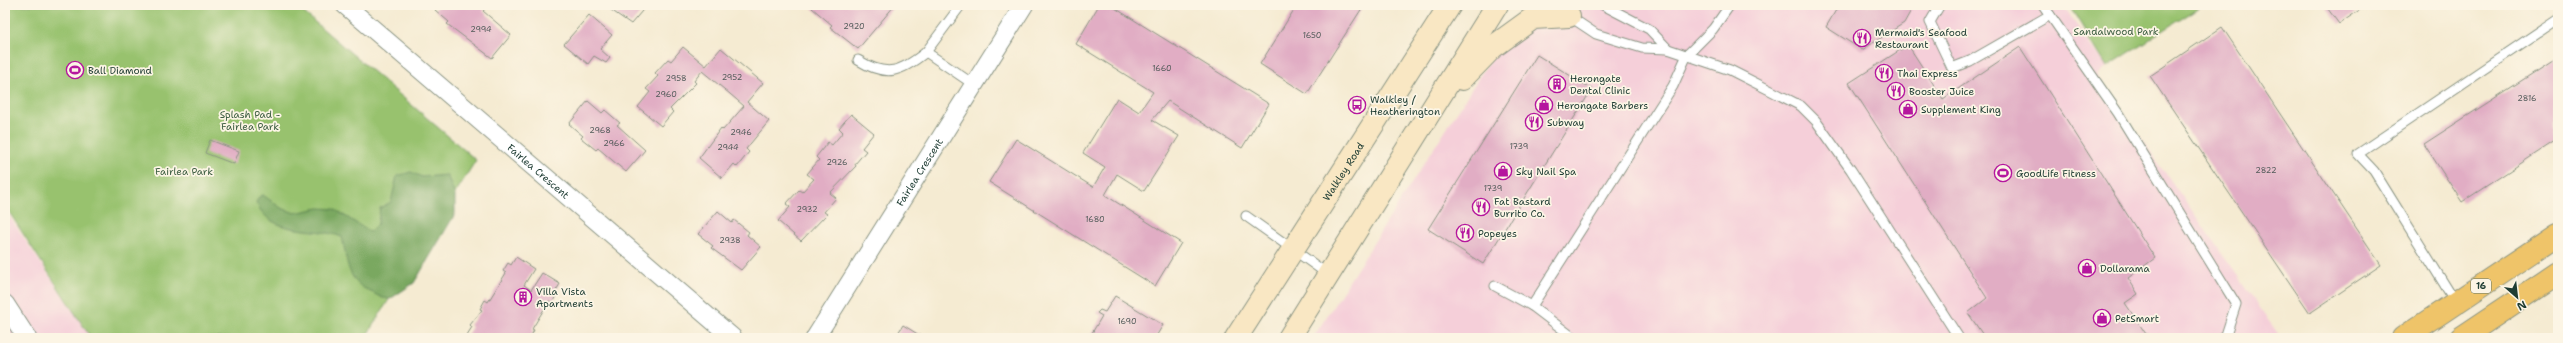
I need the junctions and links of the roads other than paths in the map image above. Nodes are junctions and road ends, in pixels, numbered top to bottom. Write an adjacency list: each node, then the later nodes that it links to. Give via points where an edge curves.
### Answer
1 (345, 5): 29 (street, Fairlea Crescent)
2 (960, 5): 14 (lane)
3 (1024, 5): 17 (street, Fairlea Crescent)
4 (1450, 5): 21 (main road, Walkley Road)
5 (1497, 5): 18 (main road)
6 (1603, 5): 13 (lane, via 1650,29)
7 (1730, 5): 15 (lane, via 1713,29)
8 (1940, 5): 11 (lane, via 1930,22 1952,68 1970,61)
9 (2044, 5): 11 (lane)
10 (1565, 10): 13 (lane, via 1596,34 1642,48); 18 (main road, via 1533,18 1513,30 1493,47)
11 (2050, 15): 35 (lane, via 2118,113 2236,304 2226,335)
12 (2558, 19): 25 (lane, via 2358,154 2374,171)
13 (1668, 49): 15 (lane)
14 (926, 52): 16 (lane, via 908,66 889,72 872,69); 17 (lane)
15 (1687, 55): 27 (lane, via 1673,86); 34 (lane, via 1737,72 1801,106 1816,121 1851,170)
16 (858, 60)
17 (973, 84): 30 (street, Fairlea Crescent)
18 (1433, 110): 23 (main road)
19 (1246, 216): 21 (lane)
20 (2558, 234): 25 (main road, 16)
21 (1294, 249): 23 (lane); 31 (main road, Walkley Road)
22 (2558, 273): 37 (main road)
23 (1329, 275): 32 (main road)
24 (1495, 286): 27 (lane)
25 (2456, 303): 36 (main road, 16)
26 (5, 304): 28 (street)
27 (1532, 306): 33 (lane)
28 (27, 338)
29 (733, 338)
30 (815, 338)
31 (1236, 338)
32 (1289, 338)
33 (1574, 338)
34 (1959, 338)
35 (2222, 338)
36 (2404, 338)
37 (2461, 338)

